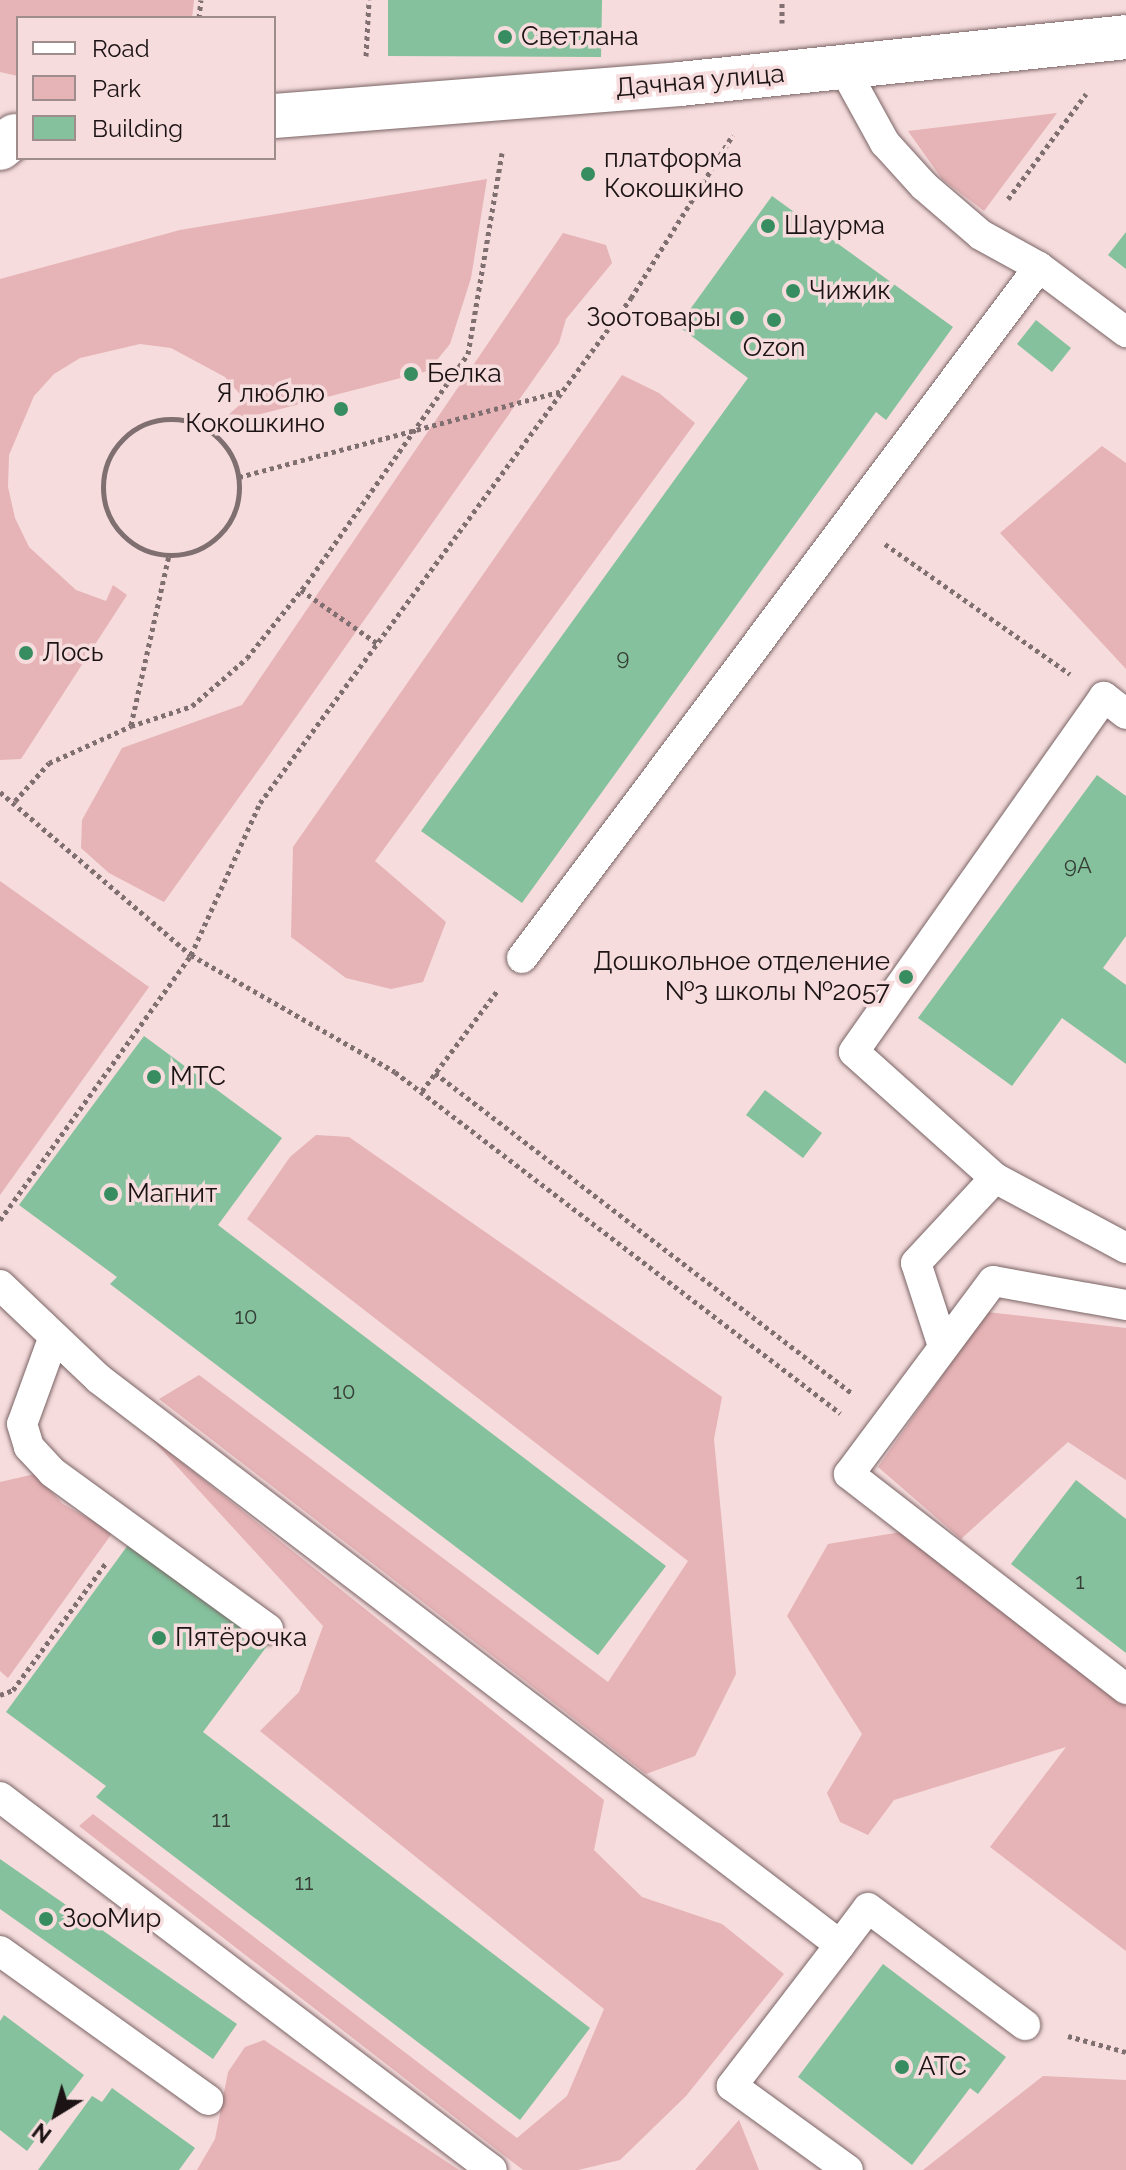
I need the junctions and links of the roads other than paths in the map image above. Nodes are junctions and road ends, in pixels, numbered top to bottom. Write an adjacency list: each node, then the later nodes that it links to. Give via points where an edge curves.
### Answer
1 (1126, 37): 2 (street, Дачная улица)
2 (843, 67): 3 (street, Дачная улица); 4 (lane, via 885,143 924,186 981,235)
3 (276, 116)
4 (1039, 267): 5 (lane); 7 (lane)
5 (1126, 332)
6 (1115, 705): 8 (lane, via 854,1052)
7 (522, 958)
8 (995, 1178): 9 (lane); 13 (lane, via 916,1263)
9 (1126, 1248)
10 (0, 1285): 12 (lane)
11 (1126, 1305): 13 (lane, via 993,1281)
12 (53, 1339): 14 (lane, via 22,1424 29,1447 52,1472); 17 (lane, via 111,1389)
13 (943, 1346): 15 (lane, via 849,1474)
14 (268, 1629)
15 (1126, 1689)
16 (0, 1797): 21 (lane)
17 (840, 1945): 19 (lane, via 868,1908); 22 (lane, via 732,2086)
18 (0, 1951): 20 (lane)
19 (1025, 2025)
20 (208, 2100)
21 (492, 2170)
22 (848, 2170)

